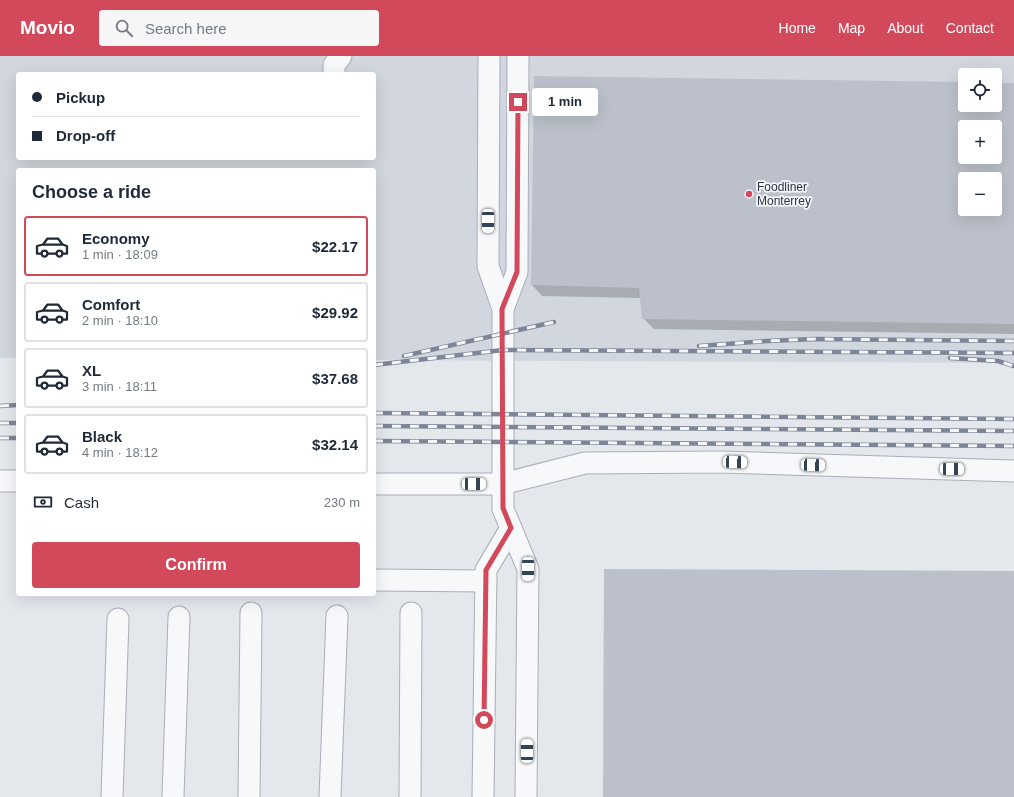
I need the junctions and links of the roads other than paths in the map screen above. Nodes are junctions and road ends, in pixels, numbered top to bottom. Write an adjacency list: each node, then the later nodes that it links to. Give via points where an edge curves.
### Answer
1 (341, 56): 4 (street, via 334,65)
2 (489, 56): 5 (street, via 488,266)
3 (518, 56): 5 (street, via 517,272)
4 (334, 72)
5 (502, 309): 10 (street)
6 (1014, 471): 10 (street, via 720,462 585,463)
7 (0, 481): 8 (street)
8 (16, 481)
9 (376, 484): 10 (street)
10 (502, 484): 11 (street, via 503,508)
11 (511, 528): 13 (street, via 486,570); 25 (street, via 528,569)
12 (376, 580): 13 (street)
13 (486, 581): 24 (street)
14 (251, 613): 21 (street)
15 (411, 613): 23 (street)
16 (337, 616): 22 (street)
17 (179, 617): 20 (street)
18 (118, 619): 19 (street)
19 (112, 797)
20 (174, 797)
21 (249, 797)
22 (330, 797)
23 (410, 797)
24 (483, 797)
25 (526, 797)

